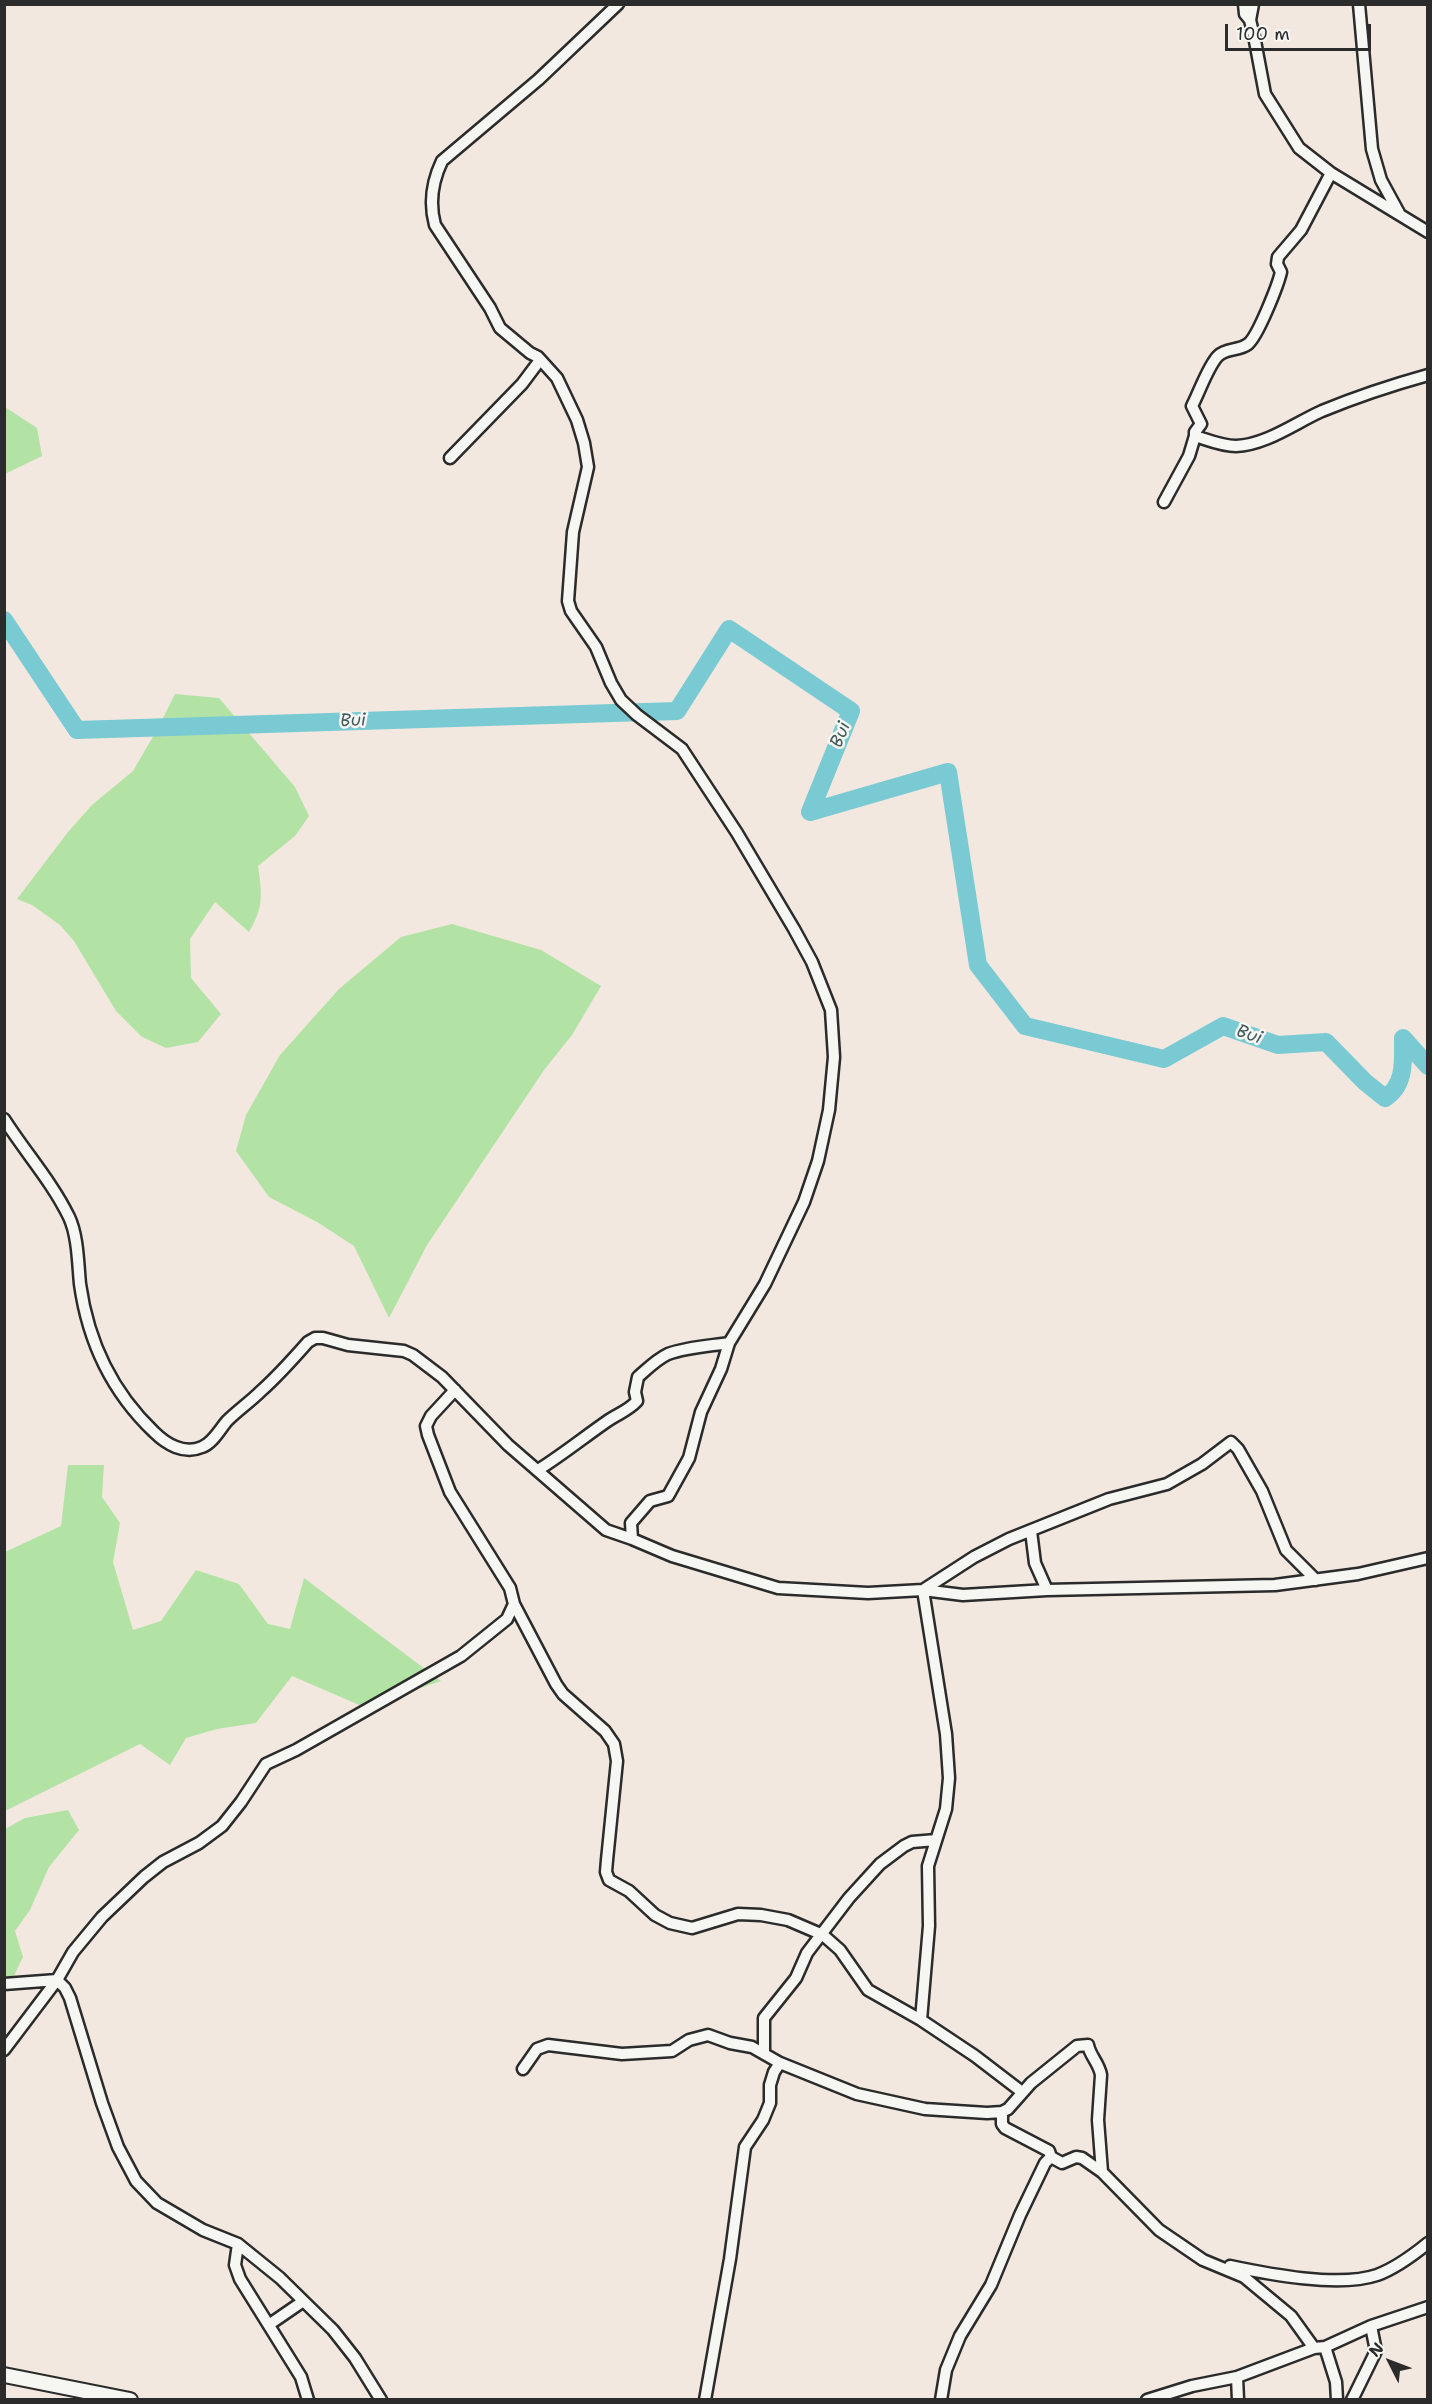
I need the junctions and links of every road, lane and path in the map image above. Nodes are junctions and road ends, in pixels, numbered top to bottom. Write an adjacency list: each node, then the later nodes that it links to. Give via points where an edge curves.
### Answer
1 (618, 4): 9 (street, via 538,80 442,161 435,176 435,225 500,328)
2 (1244, 4): 5 (street)
3 (1253, 4): 5 (street)
4 (1359, 4): 7 (street, via 1372,149 1383,186 1401,215)
5 (1250, 20): 6 (street, via 1265,94 1299,148)
6 (1331, 172): 7 (street); 11 (street, via 1301,230 1278,257 1278,285 1256,335 1247,345 1224,352 1214,361 1192,406 1201,424)
7 (1414, 224): 8 (street)
8 (1428, 232)
9 (540, 360): 12 (street); 15 (street, via 556,378 577,420 588,467 573,532 568,601 571,611 596,647 621,699 682,749 701,777 794,929 831,1010 834,1057 829,1110 818,1161 804,1202 765,1284)
10 (1428, 375): 11 (street, via 1383,388 1271,436 1239,445)
11 (1195, 436): 13 (street, via 1189,456)
12 (450, 458)
13 (1164, 502)
14 (4, 1119): 16 (street, via 70,1219 83,1304 102,1362 147,1425 168,1443 179,1449 203,1447 315,1338 404,1351 425,1363)
15 (729, 1342): 17 (street, via 660,1359 638,1377 637,1401 630,1408); 19 (street, via 701,1412 689,1458 668,1496 650,1501 631,1523)
16 (455, 1390): 17 (street); 24 (street, via 431,1416 426,1426 428,1435 450,1492 510,1588)
17 (538, 1470): 19 (street, via 606,1530)
18 (1031, 1531): 21 (street, via 1109,1499 1167,1484 1232,1442 1262,1491 1286,1550); 22 (street, via 974,1557); 23 (street, via 1035,1563)
19 (632, 1539): 22 (street, via 672,1556 778,1588 868,1593)
20 (1428, 1558): 21 (street)
21 (1316, 1580): 23 (street, via 1275,1585)
22 (922, 1590): 23 (street, via 963,1595); 25 (street, via 946,1734 949,1778)
23 (1047, 1590)
24 (514, 1604): 26 (street, via 556,1684 614,1744 617,1761 606,1872 609,1880 640,1899 655,1915 680,1926 699,1927 738,1914 761,1915 788,1920); 27 (street, via 507,1619 461,1656 266,1764 222,1826 163,1862 123,1895 73,1952)
25 (936, 1840): 26 (street, via 912,1842 880,1864); 29 (street, via 928,1866 929,1926)
26 (823, 1935): 29 (street, via 847,1958 868,1990); 31 (street, via 764,2018)
27 (57, 1980): 28 (street); 30 (street); 39 (street, via 70,1998 106,2114 136,2181 157,2203 179,2217)
28 (4, 1984)
29 (921, 2020): 34 (street)
30 (4, 2050)
31 (764, 2052): 32 (street); 33 (street, via 708,2035 689,2040 672,2051 622,2054 548,2045 537,2049)
32 (780, 2063): 35 (street, via 846,2090 914,2107); 51 (street, via 770,2085 770,2103 763,2120 745,2147)
33 (523, 2069)
34 (1022, 2092): 35 (street); 37 (street, via 1077,2046 1088,2044 1101,2075 1098,2120)
35 (1002, 2112): 36 (street, via 1003,2127 1049,2151)
36 (1052, 2157): 37 (street, via 1062,2163 1082,2158); 52 (street, via 1045,2163 1020,2215 991,2285 960,2336 946,2370)
37 (1102, 2172): 40 (street, via 1159,2230)
38 (1428, 2243): 40 (street, via 1396,2265 1358,2278 1276,2275)
39 (238, 2244): 41 (street, via 280,2278); 43 (street, via 235,2265 240,2279)
40 (1203, 2260): 45 (street, via 1244,2277 1291,2316)
41 (302, 2302): 43 (street); 50 (street, via 333,2330)
42 (1428, 2307): 44 (street)
43 (270, 2324): 49 (street, via 301,2377)
44 (1371, 2326): 45 (street); 56 (street, via 1376,2351)
45 (1320, 2348): 47 (street); 55 (street, via 1336,2382)
46 (4, 2376): 48 (street)
47 (1237, 2378): 53 (street); 54 (street)
48 (130, 2400)
49 (308, 2400)
50 (381, 2400)
51 (705, 2400)
52 (941, 2400)
53 (1147, 2400)
54 (1238, 2400)
55 (1337, 2400)
56 (1352, 2400)

